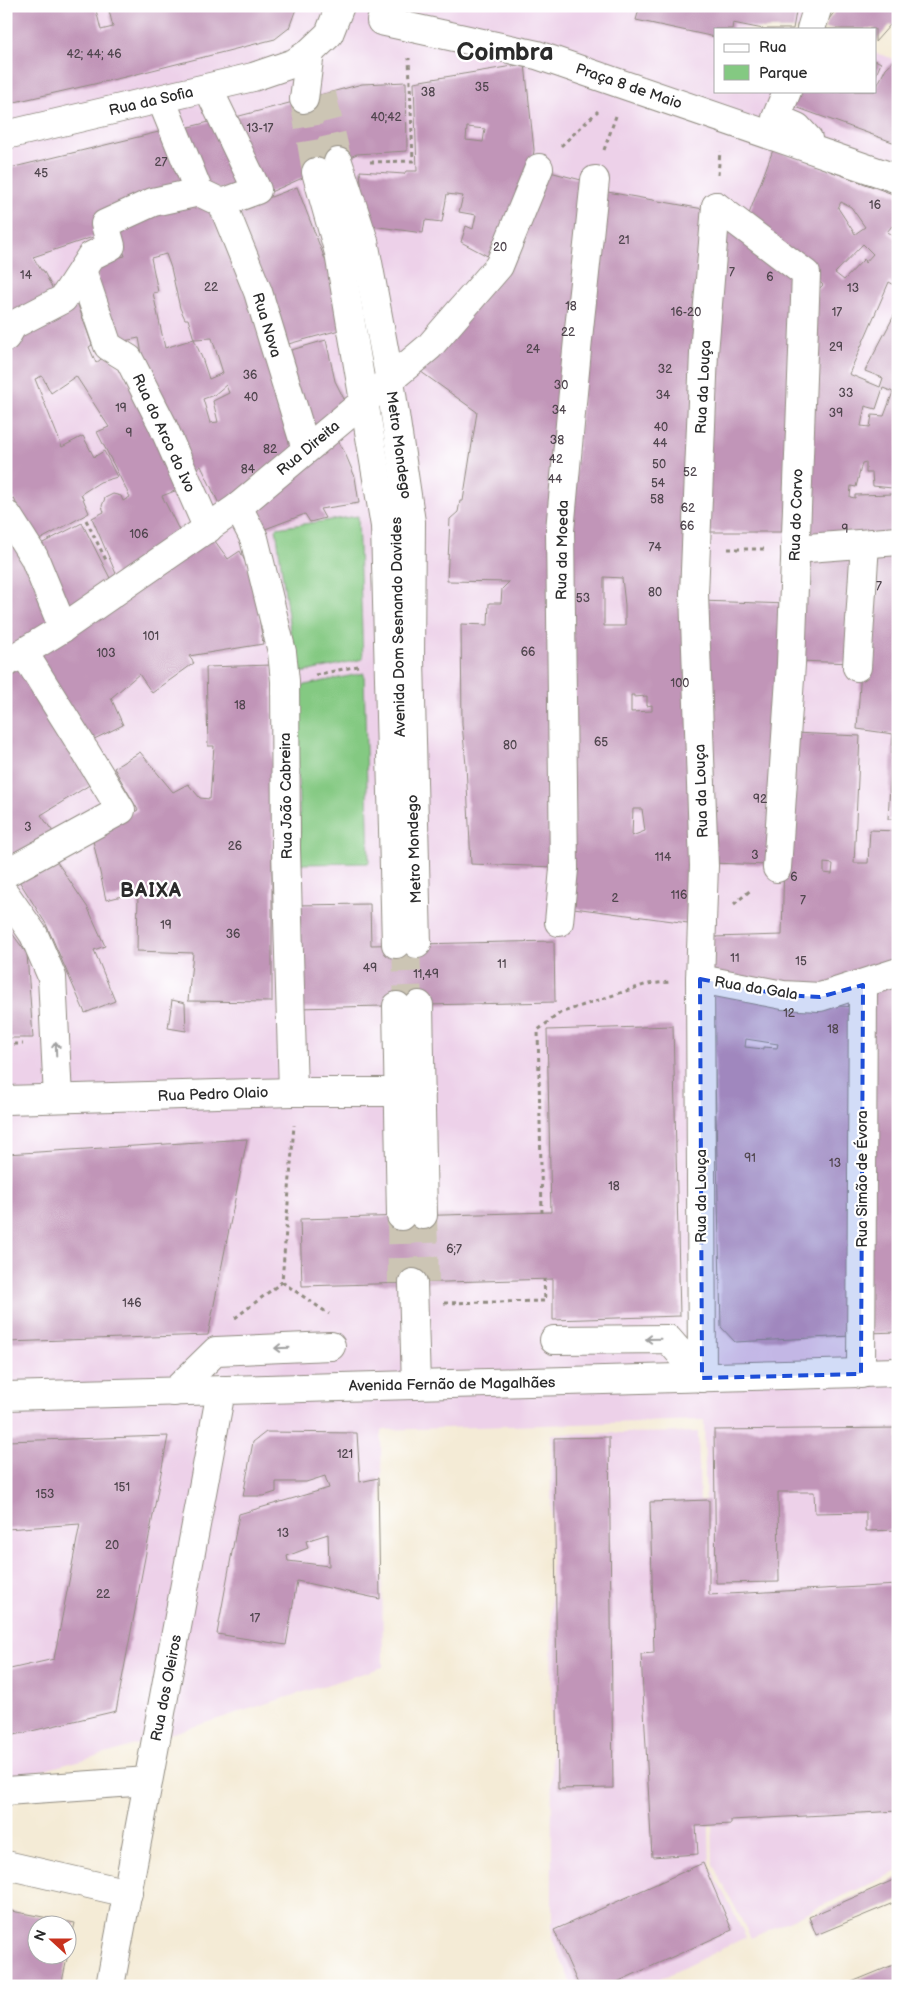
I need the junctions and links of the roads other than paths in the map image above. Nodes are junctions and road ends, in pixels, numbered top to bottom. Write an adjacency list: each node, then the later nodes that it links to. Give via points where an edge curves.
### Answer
1 (340, 6): 5 (street, via 329,34)
2 (818, 6): 4 (street)
3 (381, 21): 11 (street, Praça 8 de Maio, via 537,55)
4 (811, 28)
5 (302, 58): 6 (street, Rua da Sofia, via 267,73); 8 (street)
6 (208, 88): 9 (street, Rua da Sofia); 16 (street, via 256,190)
7 (787, 92): 11 (street, via 776,118 798,128)
8 (313, 96)
9 (160, 99): 10 (street, Rua da Sofia); 16 (street, Rua Nova)
10 (6, 135)
11 (818, 152): 14 (street, Praça 8 de Maio)
12 (331, 167): 20 (street, Metro Mondego, via 364,241)
13 (539, 168): 20 (street, Rua Direita, via 499,266 429,347)
14 (898, 179)
15 (595, 180): 34 (street, Rua da Moeda, via 560,530 564,869)
16 (210, 197): 18 (street, via 153,202 105,224 111,246); 21 (street, Rua Nova, via 258,292)
17 (716, 206): 27 (street, Rua do Corvo, via 806,274); 36 (street, Rua da Louça, via 704,353 694,594 704,866)
18 (86, 263): 19 (street, via 63,299 14,325); 24 (street, Rua do Arco do Ivo, via 108,346 129,359 162,424)
19 (6, 337)
20 (377, 391): 20 (street, Metro Mondego, via 411,522 406,944 388,660); 21 (street, Rua Direita)
21 (306, 448): 22 (street, Rua Direita)
22 (238, 507): 24 (street, Rua Direita); 39 (street, Rua João Cabreira, via 254,538 282,652 285,681)
23 (8, 516): 28 (street, via 34,557)
24 (208, 529): 28 (street, Rua Direita)
25 (898, 541): 26 (street)
26 (865, 544): 27 (street); 30 (street)
27 (795, 549): 31 (street, Rua do Corvo)
28 (63, 628): 29 (street, Rua Direita)
29 (15, 658): 32 (street, via 83,747 121,810)
30 (857, 667)
31 (777, 868)
32 (6, 873)
33 (6, 895): 41 (street, one-way to 33, via 52,977 34,935)
34 (559, 922)
35 (898, 972): 37 (street, Rua da Gala)
36 (700, 979): 37 (street, Rua da Gala, via 783,995 820,997); 49 (street, Rua da Louça)
37 (863, 985): 48 (street, Rua Simão de Évora)
38 (408, 1006): 40 (street)
39 (293, 1092): 40 (street, Rua Pedro Olaio); 41 (street, Rua Pedro Olaio)
40 (410, 1092): 43 (street)
41 (58, 1098): 42 (street, Rua Pedro Olaio)
42 (6, 1100)
43 (412, 1216)
44 (417, 1288): 50 (street)
45 (554, 1340): 49 (street, one-way to 45, via 668,1339)
46 (331, 1346): 52 (street, one-way to 52, via 216,1351)
47 (898, 1372): 48 (street, Avenida Fernão de Magalhães)
48 (861, 1374): 49 (street, Avenida Fernão de Magalhães)
49 (702, 1378): 50 (street, Avenida Fernão de Magalhães)
50 (416, 1385): 51 (street, Avenida Fernão de Magalhães)
51 (221, 1391): 52 (street, Avenida Fernão de Magalhães); 54 (street, Rua dos Oleiros)
52 (174, 1392): 53 (street, Avenida Fernão de Magalhães)
53 (6, 1396)
54 (148, 1781): 55 (street); 57 (street, Rua dos Oleiros)
55 (6, 1791)
56 (6, 1865): 57 (street)
57 (128, 1892): 58 (street, Rua dos Oleiros)
58 (110, 1986)

